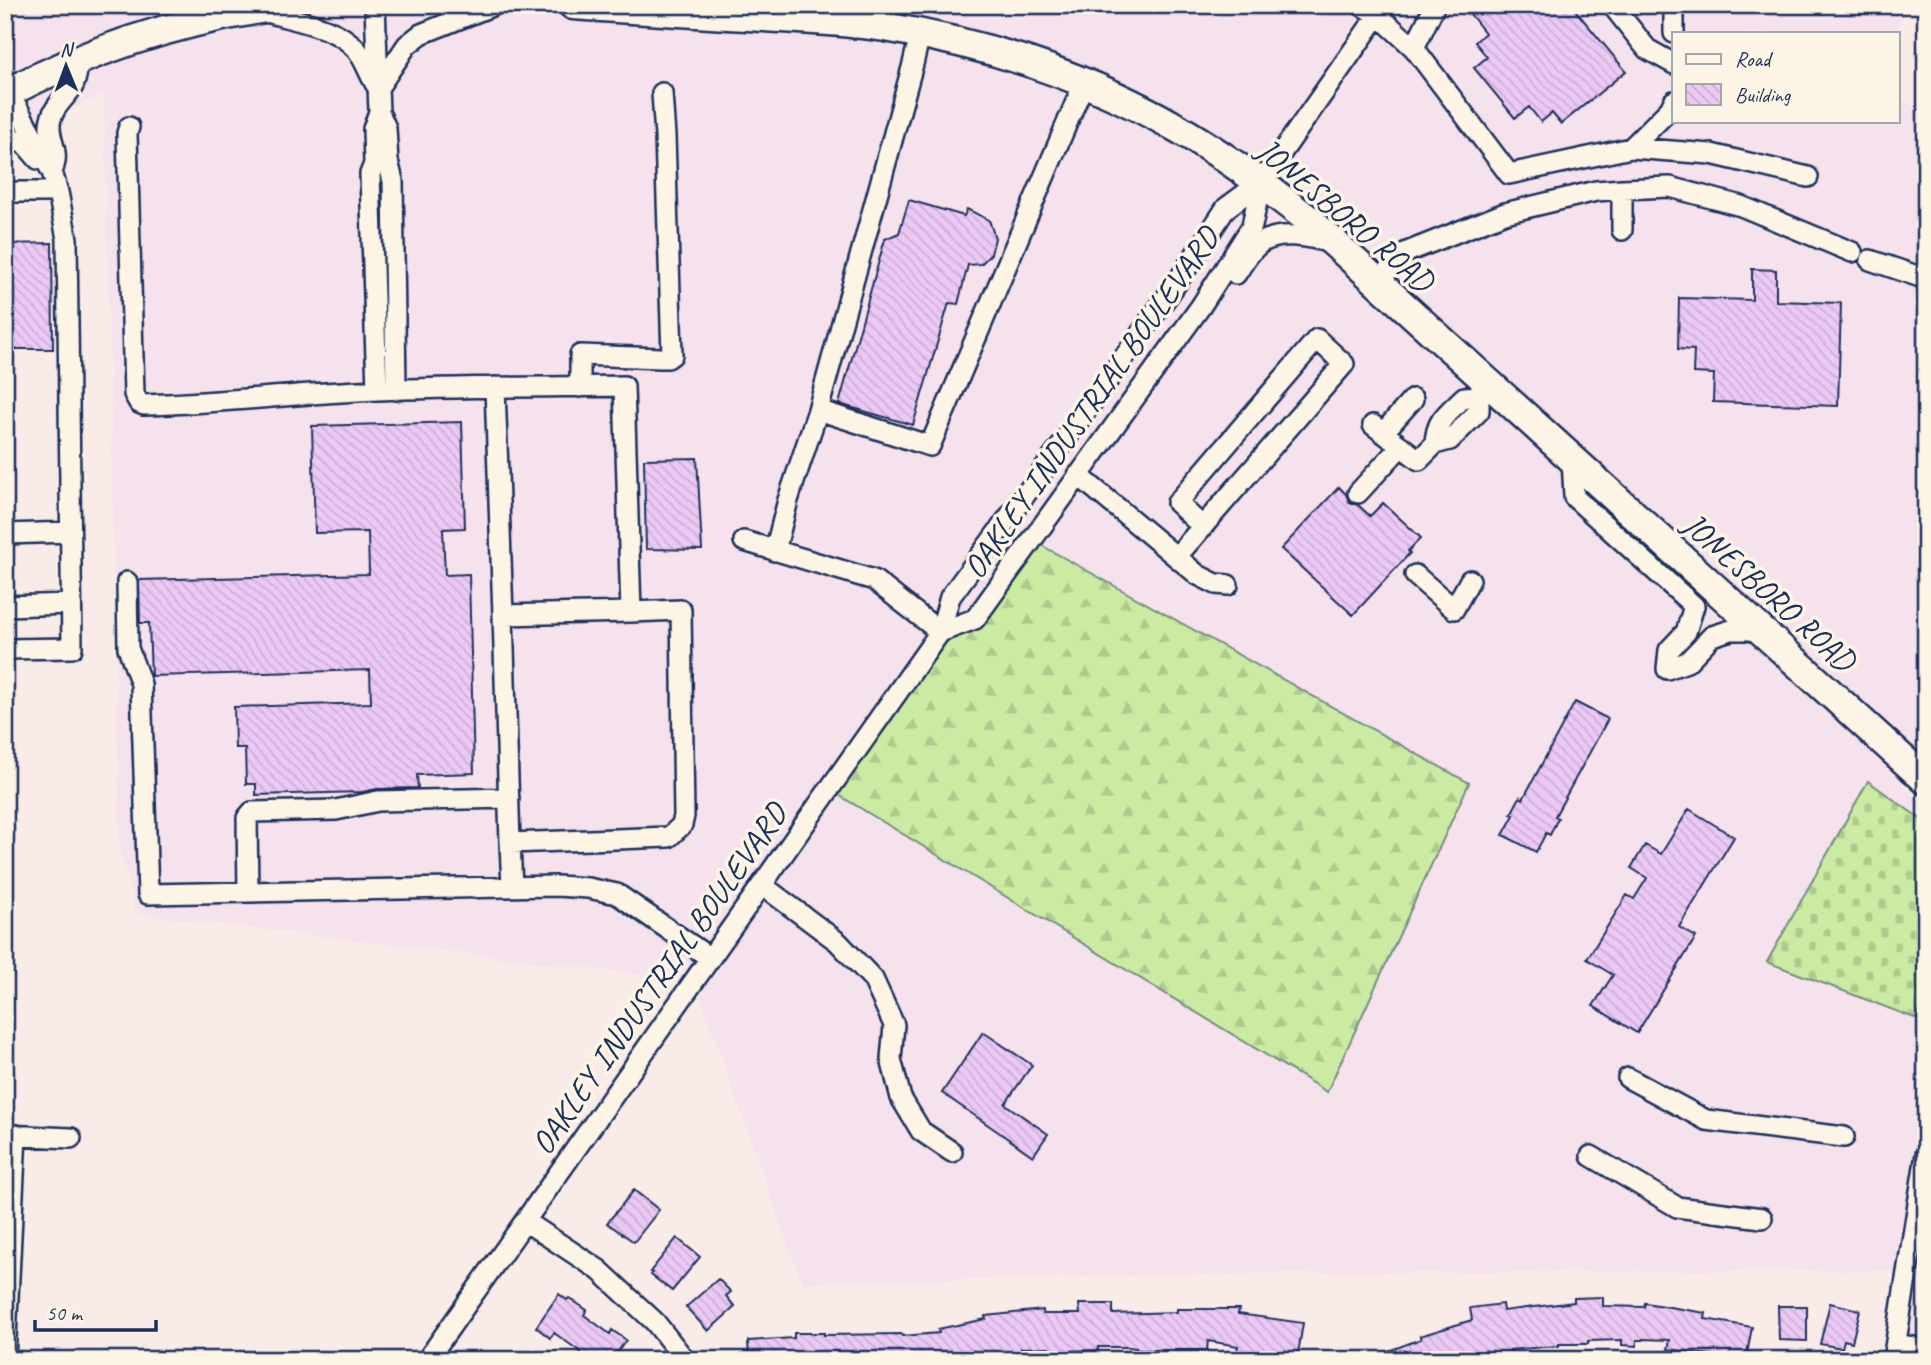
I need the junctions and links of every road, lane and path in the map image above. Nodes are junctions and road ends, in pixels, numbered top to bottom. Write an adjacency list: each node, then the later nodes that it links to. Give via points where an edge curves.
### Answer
1 (286, 5): 9 (highway)
2 (375, 5): 19 (street)
3 (494, 5): 19 (street, via 414,39)
4 (573, 5): 8 (highway, JONESBORO ROAD)
5 (1435, 5): 15 (street)
6 (1612, 5): 17 (street, via 1647,49)
7 (1674, 5): 13 (street)
8 (648, 8): 12 (highway, JONESBORO ROAD, via 821,20)
9 (256, 9): 11 (highway); 19 (street, via 346,39)
10 (1374, 9): 15 (street); 28 (street, OAKLEY INDUSTRIAL BOULEVARD)
11 (224, 10): 16 (highway)
12 (886, 16): 14 (highway, JONESBORO ROAD)
13 (1674, 32)
14 (920, 34): 18 (highway, JONESBORO ROAD, via 981,47); 42 (street)
15 (1414, 48): 25 (street, via 1508,174)
16 (79, 59): 20 (highway); 26 (street, via 74,85 52,115 57,154)
17 (1672, 63)
18 (1084, 83): 28 (highway, JONESBORO ROAD, via 1178,128); 42 (street, via 930,446)
19 (378, 88): 39 (street, via 370,174)
20 (7, 93): 26 (street)
21 (662, 93): 38 (street, via 673,355 580,355)
22 (1672, 105): 25 (street)
23 (129, 127): 39 (street, via 134,394 139,403 190,404)
24 (5, 135): 26 (street, via 26,145)
25 (1631, 148): 27 (street, via 1711,155)
26 (52, 173): 31 (street)
27 (1808, 177)
28 (1261, 182): 33 (highway, JONESBORO ROAD); 36 (street, OAKLEY INDUSTRIAL BOULEVARD, via 1252,226); 62 (street, OAKLEY INDUSTRIAL BOULEVARD, via 1226,208 950,597)
29 (1622, 189): 32 (street); 34 (street, via 1670,187 1741,206); 35 (street, via 1505,213 1408,252)
30 (5, 192): 31 (street)
31 (58, 192): 48 (street, via 67,239)
32 (1622, 230)
33 (1339, 247): 35 (highway, JONESBORO ROAD); 36 (street, via 1321,240 1279,237 1255,247 1164,379)
34 (1926, 279)
35 (1377, 282): 40 (highway, JONESBORO ROAD)
36 (1144, 385): 45 (street, OAKLEY INDUSTRIAL BOULEVARD)
37 (495, 387): 38 (street); 39 (street); 60 (street)
38 (580, 387): 59 (street, via 624,386)
39 (387, 390)
40 (1485, 390): 43 (street, via 1479,411 1450,440 1435,444 1419,460); 44 (highway, JONESBORO ROAD)
41 (1413, 399): 43 (street, via 1378,429)
42 (818, 410): 51 (street)
43 (1401, 446): 46 (street)
44 (1572, 458): 61 (highway, JONESBORO ROAD); 61 (street, via 1574,497 1694,606 1686,632 1669,650 1667,669 1687,662 1712,636 1731,629)
45 (1078, 475): 52 (street); 62 (street, OAKLEY INDUSTRIAL BOULEVARD, via 975,619)
46 (1358, 493)
47 (1203, 527): 47 (street, via 1344,363 1317,339 1177,503); 52 (street)
48 (70, 533): 49 (street); 57 (street)
49 (5, 534)
50 (744, 541): 51 (street)
51 (775, 551): 62 (street, via 874,580)
52 (1177, 556): 56 (street, via 1198,575)
53 (1415, 575): 54 (street, via 1454,609)
54 (1470, 580)
55 (127, 582): 69 (street, via 128,648 141,684 148,894)
56 (1228, 585)
57 (71, 604): 58 (street); 63 (street, via 72,648)
58 (5, 606)
59 (631, 612): 60 (street); 66 (street, via 681,610 682,825 669,836)
60 (503, 615): 65 (street)
61 (1761, 630): 64 (highway, JONESBORO ROAD)
62 (940, 632): 67 (street, OAKLEY INDUSTRIAL BOULEVARD)
63 (5, 649)
64 (1926, 780)
65 (509, 797): 66 (street); 69 (street, via 377,801 336,810 253,813 247,818)
66 (510, 843): 68 (street)
67 (762, 885): 70 (street, OAKLEY INDUSTRIAL BOULEVARD); 75 (street, via 838,942 873,979 894,1025 891,1059 901,1098 921,1130)
68 (512, 887): 69 (street); 70 (street, via 617,894)
69 (248, 892)
70 (710, 958): 79 (street, OAKLEY INDUSTRIAL BOULEVARD)
71 (1628, 1078): 74 (street, via 1706,1120)
72 (11, 1135): 73 (street); 80 (street)
73 (71, 1138)
74 (1844, 1138)
75 (952, 1152)
76 (1926, 1154): 82 (street)
77 (1591, 1156): 78 (street, via 1677,1207)
78 (1762, 1218)
79 (525, 1221): 84 (street, OAKLEY INDUSTRIAL BOULEVARD); 85 (street, via 599,1269 655,1322)
80 (7, 1288): 83 (street)
81 (1926, 1349): 82 (street)
82 (1895, 1352)
83 (5, 1359)
84 (427, 1360)
85 (685, 1360)

